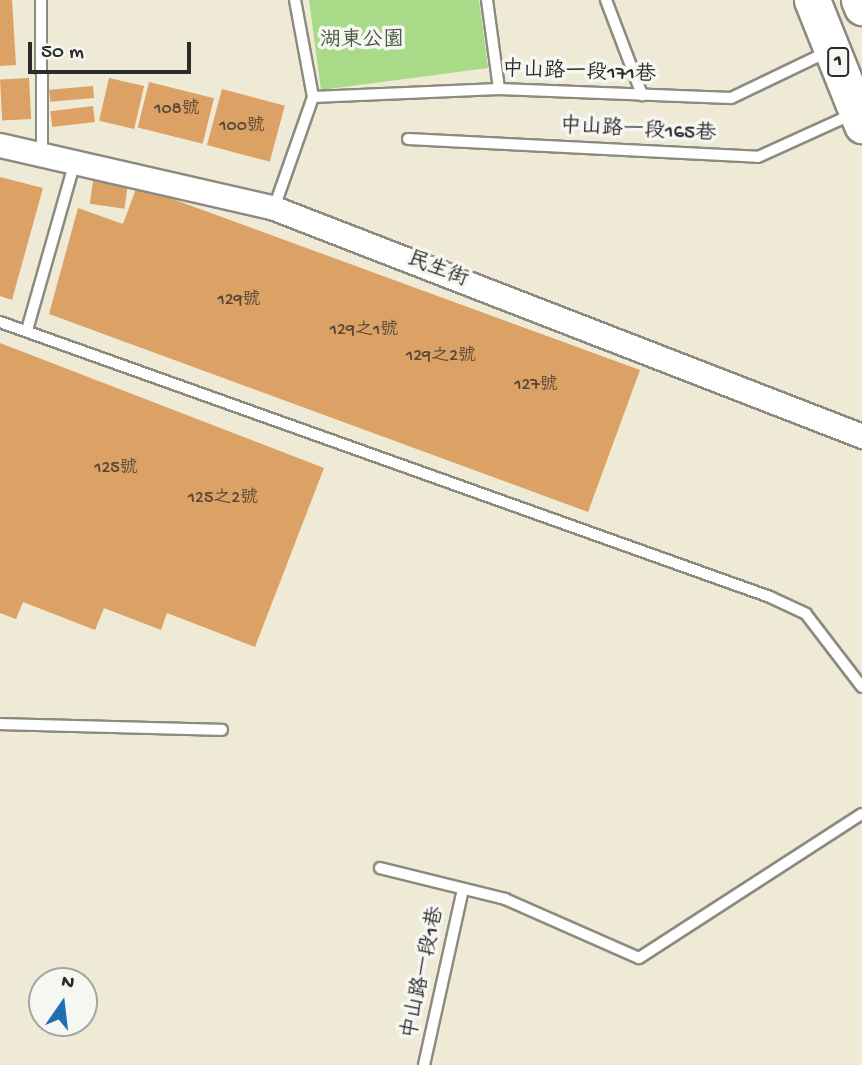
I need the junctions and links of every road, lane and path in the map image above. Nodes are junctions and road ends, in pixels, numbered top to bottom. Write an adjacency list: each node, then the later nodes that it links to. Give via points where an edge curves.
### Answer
1 (41, 0): 15 (lane)
2 (295, 0): 11 (lane)
3 (486, 0): 9 (lane)
4 (606, 0): 10 (lane)
5 (811, 0): 8 (main road, 1)
6 (859, 0): 7 (main road)
7 (862, 7)
8 (833, 48): 10 (lane, 中山路一段171巷, via 751,94); 12 (main road, 1)
9 (499, 89): 10 (lane, 中山路一段171巷); 11 (lane, 中山路一段171巷)
10 (642, 95)
11 (313, 97): 17 (lane)
12 (859, 119): 13 (lane, 中山路一段165巷, via 758,157)
13 (408, 139)
14 (0, 145): 15 (street, 民生街)
15 (42, 150): 16 (street, 民生街)
16 (76, 158): 17 (street, 民生街); 19 (lane)
17 (274, 208): 20 (street, 民生街)
18 (0, 322): 19 (lane)
19 (27, 330): 21 (lane, via 770,597 806,614)
20 (862, 436)
21 (862, 687)
22 (0, 724): 23 (lane)
23 (222, 730)
24 (862, 814): 26 (lane, via 639,958 545,914)
25 (380, 868): 26 (lane)
26 (463, 888): 27 (lane, 中山路一段1巷)
27 (424, 1065)

